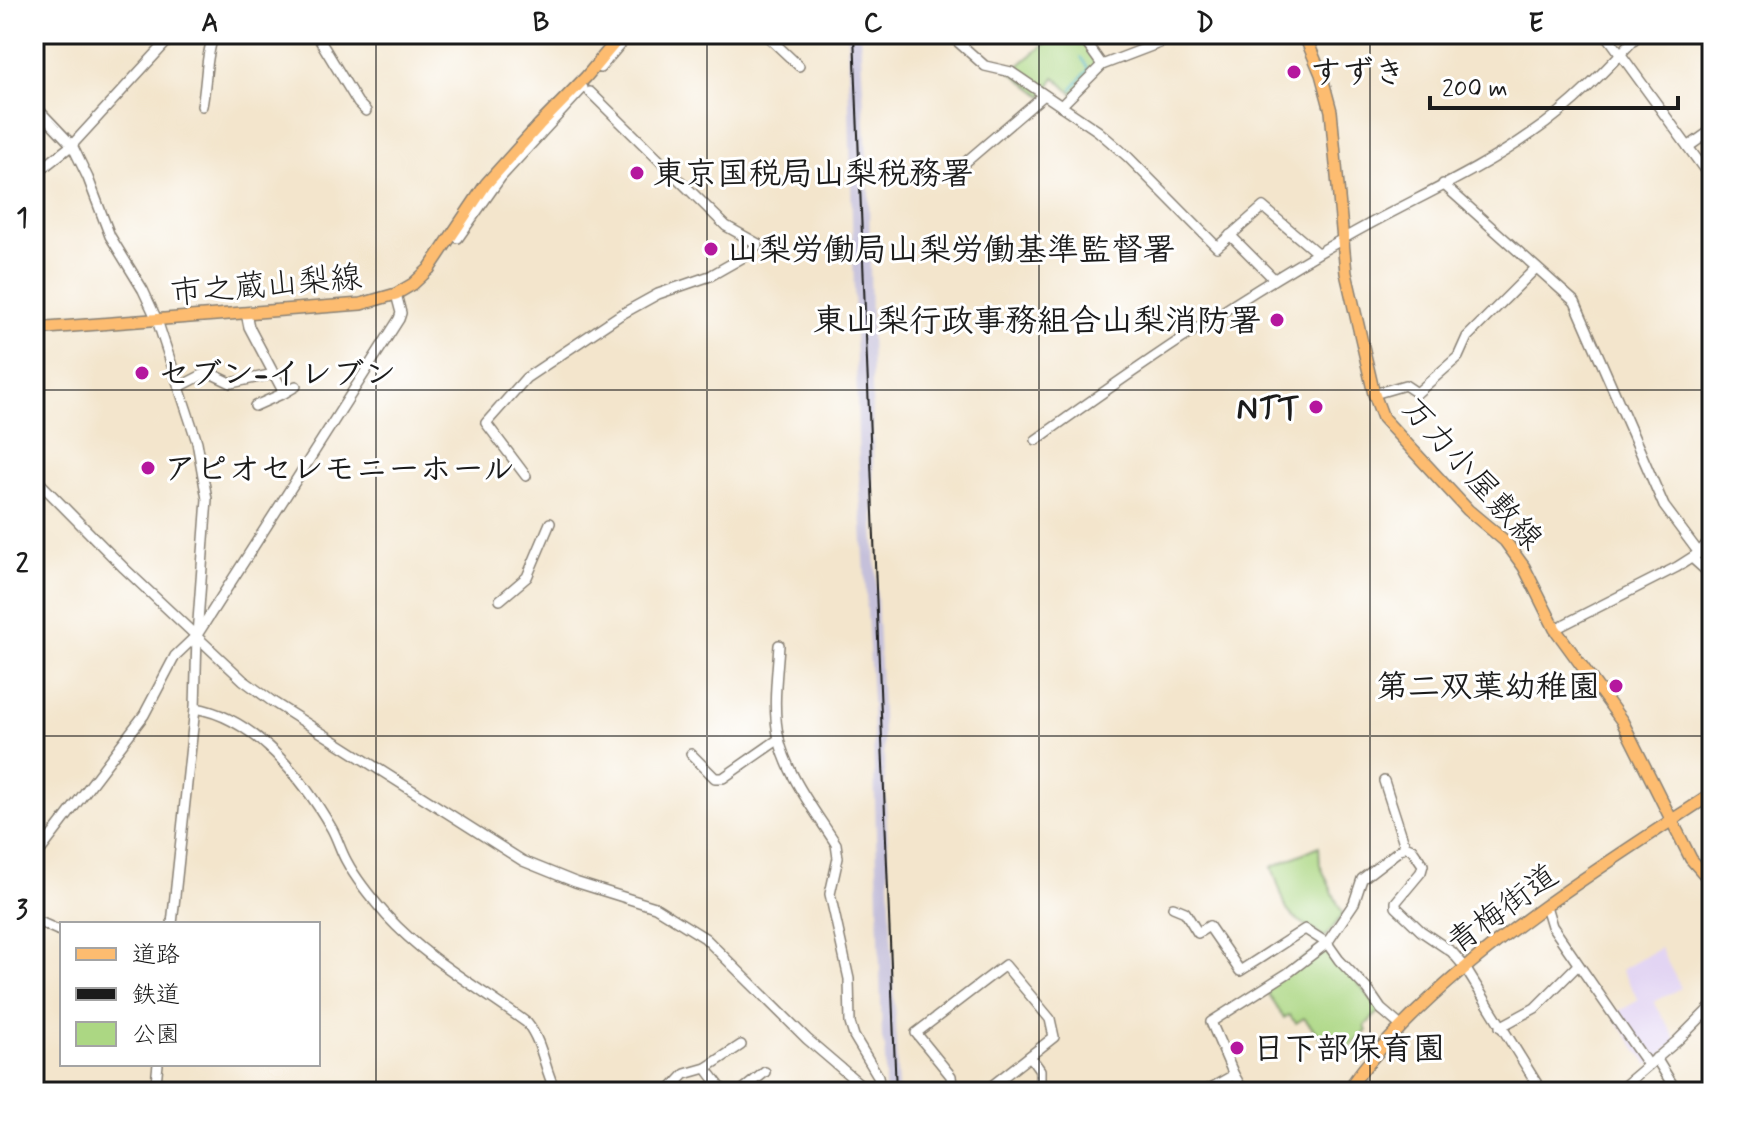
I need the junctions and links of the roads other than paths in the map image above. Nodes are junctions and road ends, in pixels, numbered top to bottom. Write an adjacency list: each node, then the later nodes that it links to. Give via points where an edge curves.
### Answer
1 (174, 34): 23 (street)
2 (214, 34): 19 (street)
3 (316, 34): 21 (street)
4 (622, 34): 35 (main road, 市之蔵山梨線, via 486,184 429,269)
5 (629, 34): 30 (street, via 501,177)
6 (765, 34): 15 (street)
7 (949, 34): 17 (street, via 985,66 1011,72)
8 (1080, 34): 14 (street)
9 (1183, 34): 14 (street)
10 (1304, 34): 31 (main road, 万力小屋敷線, via 1331,111)
11 (1606, 34): 13 (street)
12 (1639, 34): 13 (street)
13 (1621, 54): 24 (street); 28 (street, via 1533,133)
14 (1102, 65): 20 (street)
15 (799, 66)
16 (590, 92): 46 (street, via 726,226 758,244 710,276 634,306 526,378 486,423)
17 (1043, 96): 20 (street); 25 (street)
18 (34, 105): 23 (street)
19 (202, 106)
20 (1061, 106): 29 (street, via 1128,157 1217,247)
21 (366, 111)
22 (1712, 130): 24 (street)
23 (72, 145): 26 (street); 37 (street, via 110,236)
24 (1688, 147): 27 (street)
25 (961, 166)
26 (34, 175)
27 (1712, 180)
28 (1443, 184): 31 (street); 33 (street)
29 (1230, 235): 32 (street, via 1263,207); 34 (street)
30 (458, 238)
31 (1342, 239): 32 (street); 43 (main road, 万力小屋敷線)
32 (1317, 253): 34 (street)
33 (1536, 268): 43 (street, via 1467,337 1458,357 1417,393 1405,385); 50 (street, via 1575,302 1664,506)
34 (1274, 279): 45 (street)
35 (396, 294): 36 (main road, 市之蔵山梨線, via 374,302); 54 (street, via 399,319)
36 (246, 313): 37 (main road, 市之蔵山梨線); 39 (street)
37 (157, 320): 38 (main road, 市之蔵山梨線); 40 (street)
38 (34, 329)
39 (274, 374): 40 (street, via 231,383 208,372); 42 (street)
40 (181, 386): 54 (street, via 207,499)
41 (296, 386): 42 (street)
42 (284, 393): 44 (street)
43 (1374, 394): 53 (main road, 万力小屋敷線, via 1390,426 1468,510 1505,541)
44 (255, 406)
45 (1036, 440)
46 (526, 476)
47 (34, 477): 54 (street)
48 (550, 523): 52 (street, via 527,577)
49 (1712, 537): 50 (street)
50 (1696, 556): 51 (street); 53 (street)
51 (1712, 576)
52 (500, 600)
53 (1555, 629): 61 (main road, 万力小屋敷線, via 1622,721)
54 (197, 635): 56 (street); 63 (street, via 175,656 144,715); 89 (street, via 273,702 523,861 655,907 686,924)
55 (779, 645): 57 (street)
56 (195, 708): 67 (street); 85 (street, via 226,716 267,744 292,772 331,828 347,864 390,919 527,1023)
57 (779, 739): 58 (street, via 723,778 715,778); 90 (street, via 788,767 836,844 830,894 849,979 850,1023 878,1076)
58 (691, 754)
59 (1384, 781): 62 (street)
60 (1712, 794): 61 (main road, 青梅街道)
61 (1671, 821): 64 (main road, 万力小屋敷線, via 1691,859); 65 (main road, 青梅街道)
62 (1405, 846): 70 (street, via 1362,879 1354,903); 72 (street, via 1423,865 1396,907)
63 (34, 859)
64 (1712, 883)
65 (1546, 906): 71 (street, via 1552,926); 72 (main road, 青梅街道)
66 (1173, 907): 70 (street, via 1185,912 1198,933 1209,926 1240,971 1305,929)
67 (172, 922)
68 (34, 925): 69 (street)
69 (60, 931)
70 (1327, 943): 74 (street); 82 (street, via 1211,1022)
71 (1578, 965): 75 (street, via 1535,1008); 78 (street)
72 (1464, 966): 74 (main road, 青梅街道); 75 (street)
73 (1712, 1006): 78 (street)
74 (1402, 1027): 96 (main road, 青梅街道)
75 (1500, 1027): 97 (street)
76 (741, 1045): 80 (street)
77 (1030, 1056): 83 (street, via 1054,1037 1050,1019 1005,965 916,1033); 92 (street); 93 (street)
78 (1652, 1062): 98 (street); 99 (street)
79 (158, 1066): 84 (street)
80 (706, 1068): 86 (street, via 685,1074); 87 (street)
81 (765, 1072): 88 (street)
82 (1234, 1075): 94 (street); 95 (street)
83 (955, 1088): 91 (street)
84 (155, 1092)
85 (556, 1092)
86 (668, 1092)
87 (724, 1092)
88 (740, 1092)
89 (869, 1092)
90 (880, 1092)
91 (942, 1092)
92 (984, 1092)
93 (1045, 1092)
94 (1204, 1092)
95 (1244, 1092)
96 (1347, 1092)
97 (1542, 1092)
98 (1617, 1092)
99 (1677, 1092)

